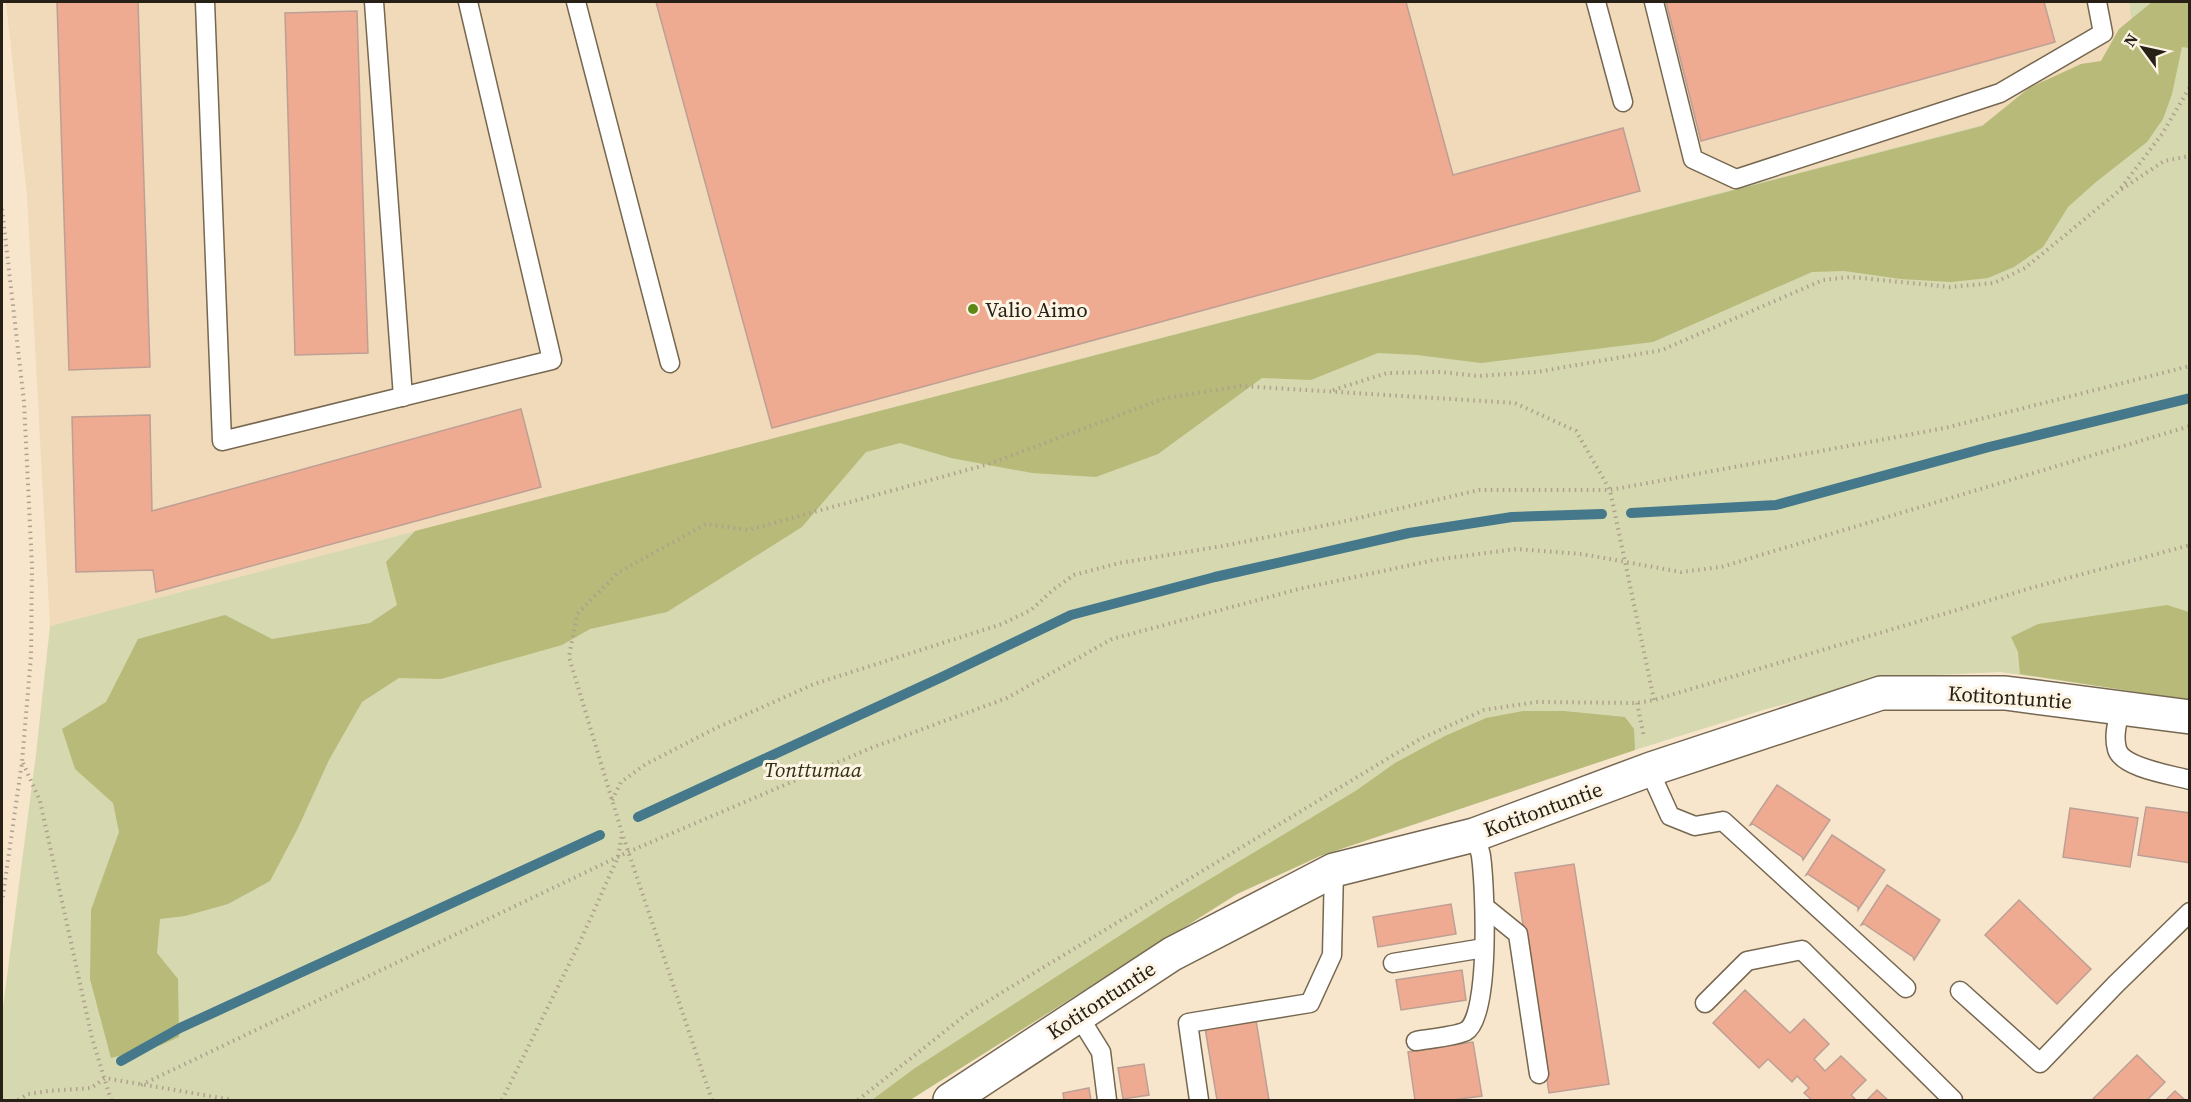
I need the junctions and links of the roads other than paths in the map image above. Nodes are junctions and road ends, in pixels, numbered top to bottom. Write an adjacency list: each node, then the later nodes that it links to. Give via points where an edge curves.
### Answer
1 (205, 2): 10 (lane, via 222,441)
2 (374, 2): 10 (lane)
3 (468, 2): 10 (lane, via 552,360)
4 (576, 2): 9 (lane)
5 (1596, 2): 8 (lane)
6 (1654, 2): 7 (lane, via 1693,159 1736,178 2000,93 2103,33)
7 (2097, 2)
8 (1623, 102)
9 (669, 363)
10 (403, 397)
11 (2121, 707): 12 (street, Kotitontuntie); 13 (street, Kotitontuntie, via 2005,693 1881,693); 14 (lane, via 2115,733 2117,752 2140,767)
12 (2190, 717)
13 (1651, 769): 15 (street, Kotitontuntie); 21 (lane, via 1670,816 1695,826 1723,821)
14 (2190, 780)
15 (1474, 835): 16 (street, Kotitontuntie); 17 (lane, via 1481,854)
16 (1334, 870): 24 (street, Kotitontuntie, via 1172,954); 29 (lane, via 1332,955 1310,1003 1188,1023)
17 (1486, 908): 19 (lane); 26 (lane, via 1518,934)
18 (2190, 912): 22 (lane, via 2040,1063)
19 (1484, 948): 20 (lane); 25 (lane, via 1479,1008 1473,1024 1466,1031)
20 (1393, 963)
21 (1906, 987)
22 (1960, 991)
23 (1705, 1003): 30 (lane, via 1747,961 1802,950)
24 (1078, 1015): 27 (street, Kotitontuntie); 28 (lane, via 1101,1052)
25 (1416, 1041)
26 (1539, 1074)
27 (950, 1101)
28 (1107, 1101)
29 (1199, 1101)
30 (1953, 1101)

